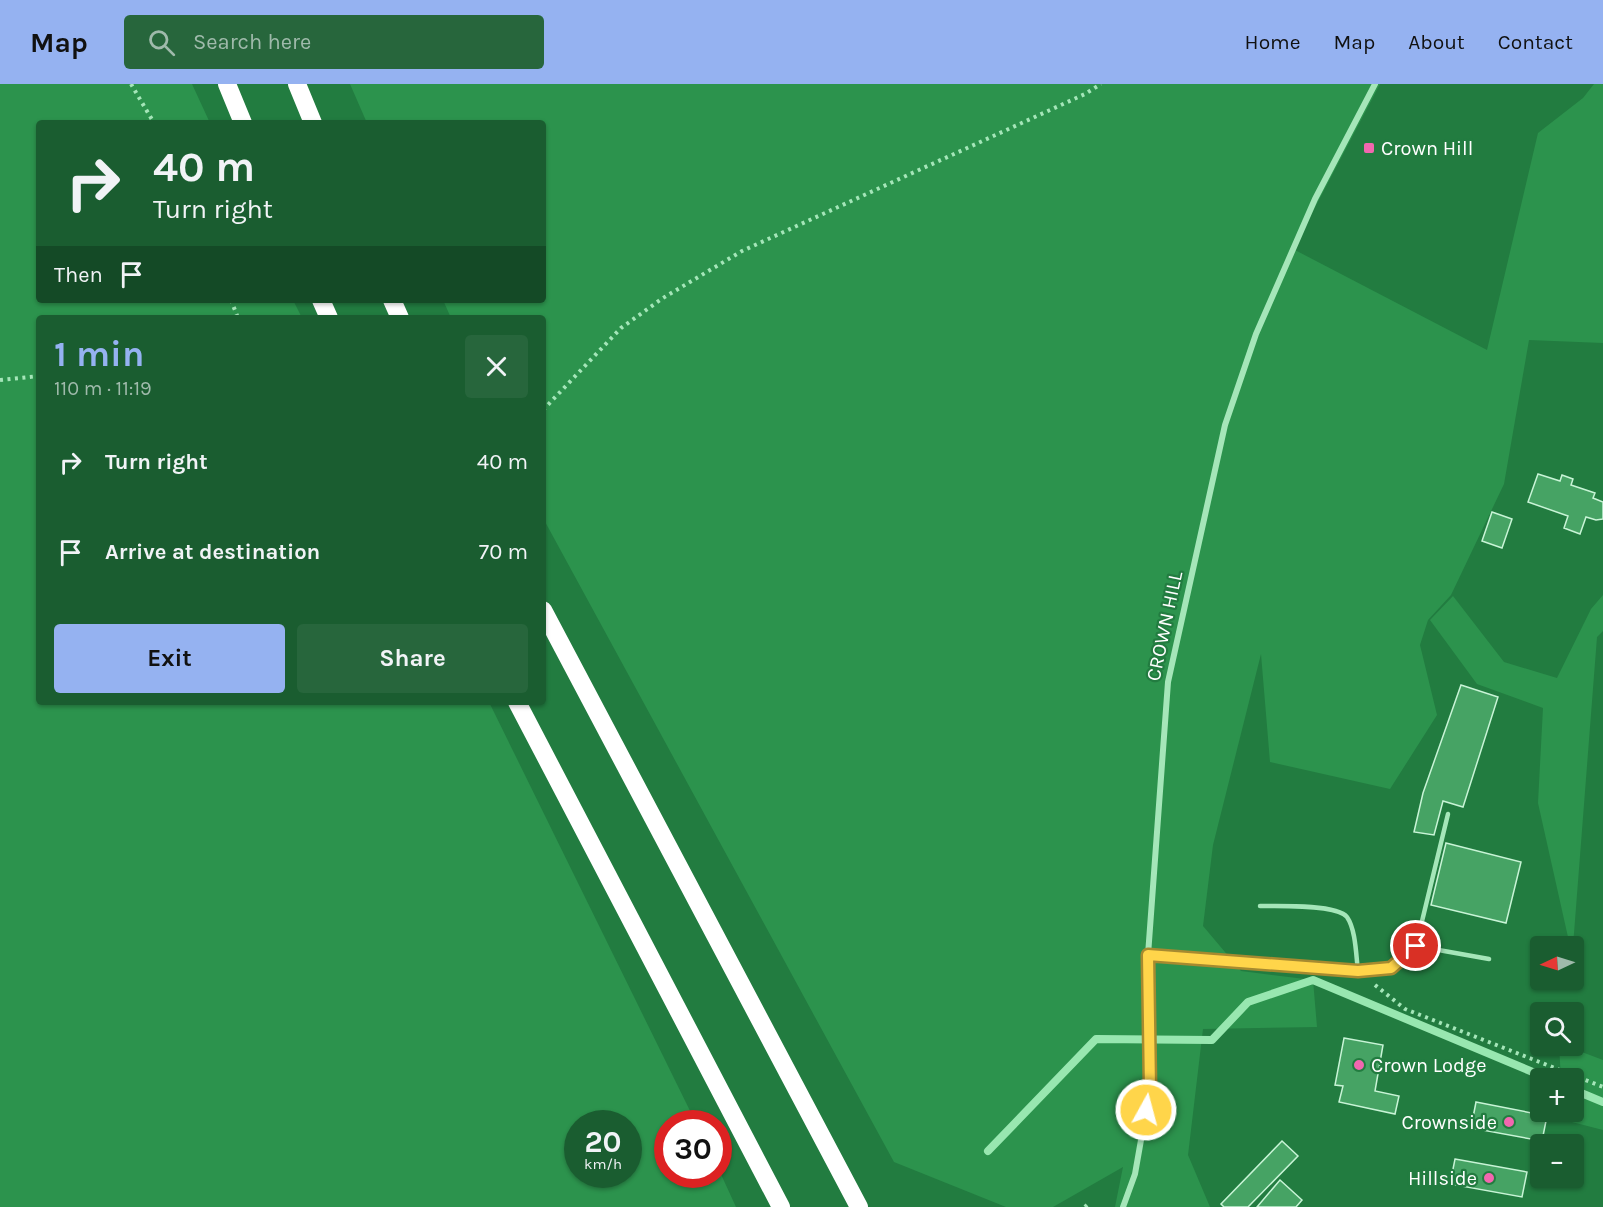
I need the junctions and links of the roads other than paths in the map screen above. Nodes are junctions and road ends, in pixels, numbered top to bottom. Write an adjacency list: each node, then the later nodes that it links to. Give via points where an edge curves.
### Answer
1 (227, 84): 4 (highway)
2 (297, 84): 5 (highway)
3 (1375, 84): 11 (street, CROWN HILL, via 1315,199 1256,334 1225,424 1168,682)
4 (242, 120)
5 (312, 120)
6 (546, 616): 15 (highway)
7 (519, 705): 14 (highway)
8 (1448, 814): 10 (lane)
9 (1260, 906): 13 (lane, via 1335,909 1346,916)
10 (1416, 946): 12 (lane); 13 (lane, via 1391,968)
11 (1148, 955): 13 (lane); 16 (street, CROWN HILL, via 1150,1089 1135,1173)
12 (1489, 959)
13 (1358, 971)
14 (781, 1207)
15 (859, 1207)
16 (1123, 1207)

